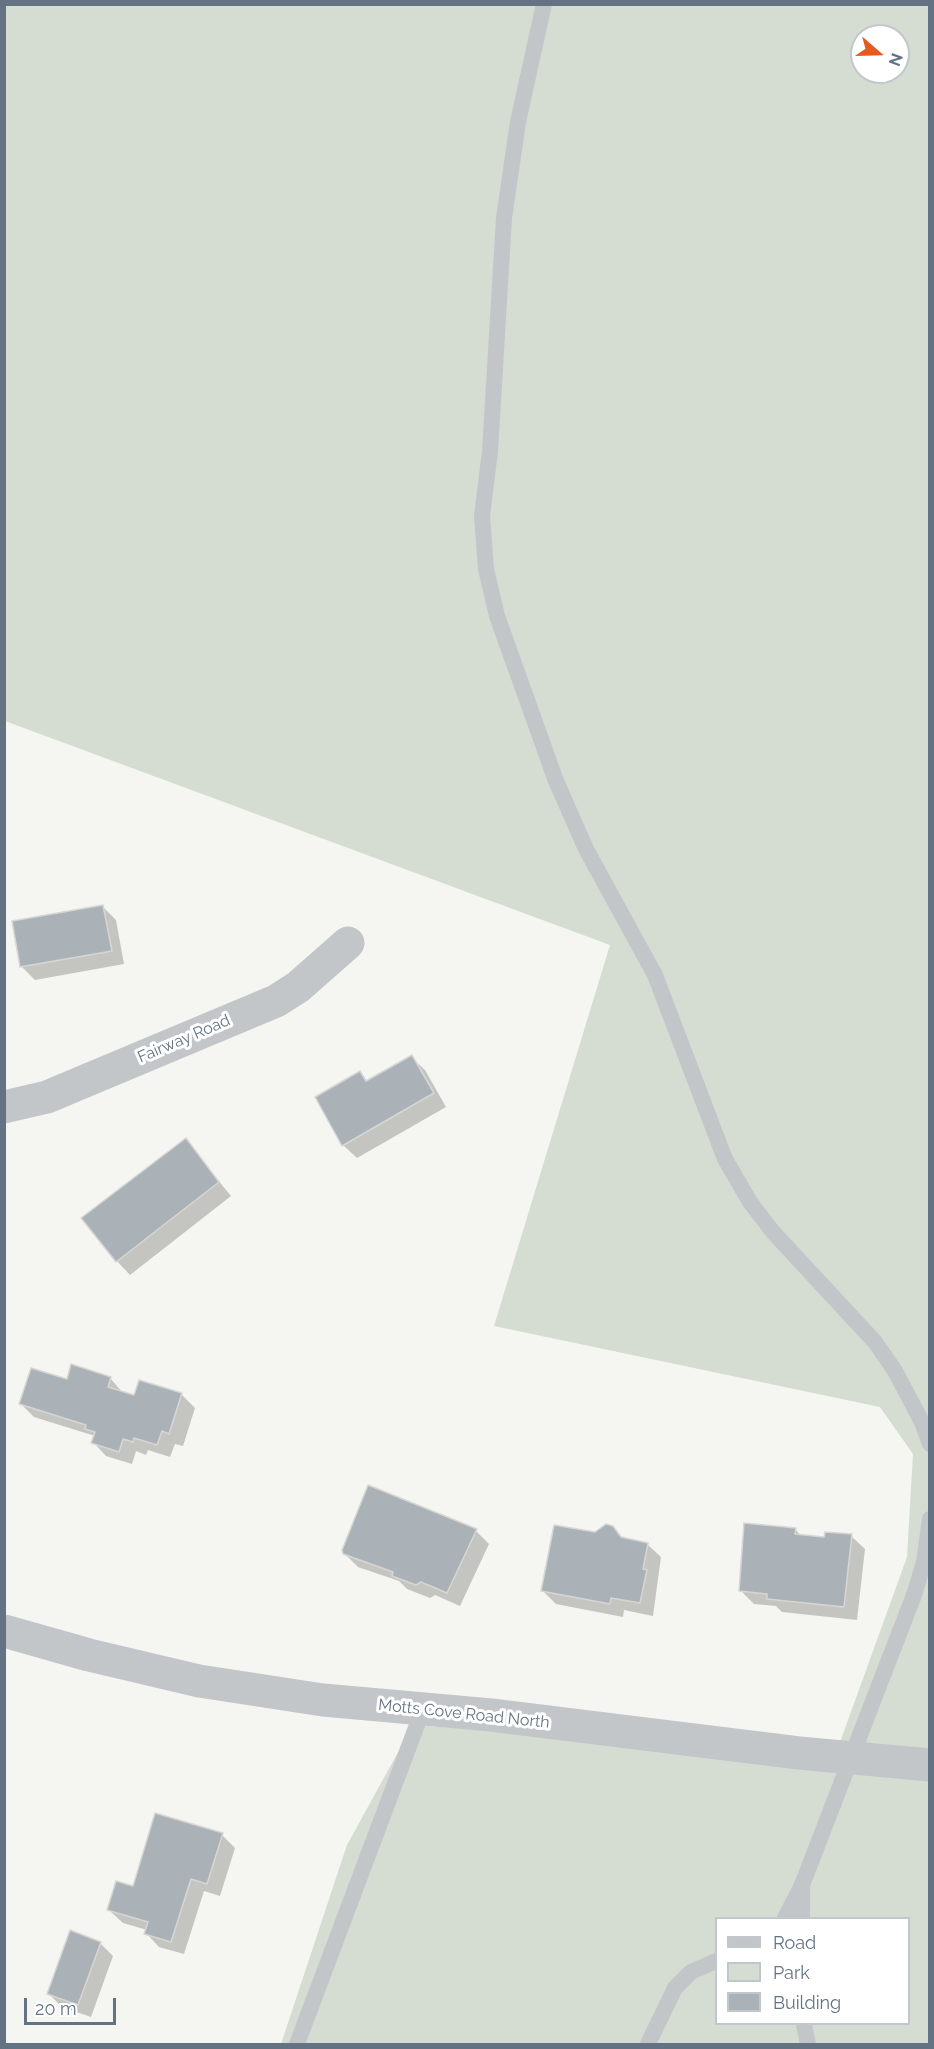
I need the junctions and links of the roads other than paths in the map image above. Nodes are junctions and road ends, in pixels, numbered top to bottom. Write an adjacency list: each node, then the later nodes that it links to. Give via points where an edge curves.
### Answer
1 (544, 4): 4 (lane, via 518,122 504,218 490,451 482,516 486,569 497,616 556,781 586,849 655,975 725,1159 773,1232 875,1342 895,1371)
2 (348, 943): 3 (street, Fairway Road, via 298,987 276,1000 47,1097)
3 (4, 1107)
4 (930, 1444)
5 (930, 1519): 6 (lane)
6 (928, 1547): 10 (lane, bridge, via 914,1595)
7 (4, 1631): 8 (street, Motts Cove Road North, via 199,1681 323,1700)
8 (423, 1709): 9 (street, Motts Cove Road North); 15 (lane)
9 (930, 1765)
10 (802, 1885): 11 (lane); 12 (lane)
11 (786, 1917)
12 (802, 1917)
13 (715, 1961): 16 (lane, via 691,1972 675,1988)
14 (804, 2025): 17 (lane)
15 (297, 2044)
16 (648, 2044)
17 (808, 2044)

